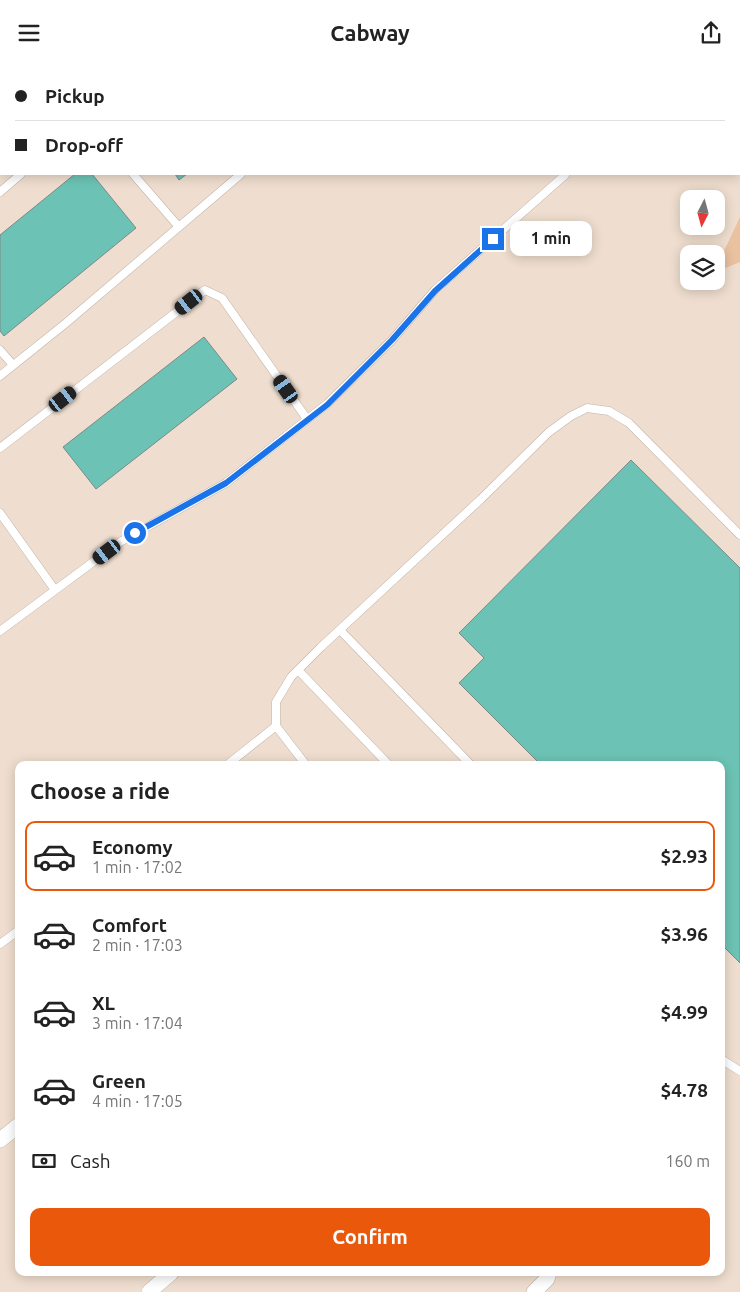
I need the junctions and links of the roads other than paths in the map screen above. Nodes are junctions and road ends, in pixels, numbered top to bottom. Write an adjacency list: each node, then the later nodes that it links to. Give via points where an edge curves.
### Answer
1 (20, 175): 5 (lane)
2 (134, 175): 6 (lane)
3 (240, 175): 6 (lane)
4 (566, 175): 10 (lane, via 435,291 327,405)
5 (0, 192)
6 (179, 227): 8 (lane)
7 (0, 350): 8 (lane)
8 (13, 365): 9 (lane)
9 (0, 376)
10 (307, 419): 11 (lane, via 222,298 205,290); 14 (lane, via 226,483 120,542)
11 (0, 448)
12 (0, 513): 14 (lane)
13 (740, 535): 15 (lane, via 629,423 609,411 587,408 549,432)
14 (55, 590): 16 (lane)
15 (340, 630): 17 (lane); 22 (lane)
16 (0, 631)
17 (298, 670): 18 (lane, via 276,702); 21 (lane)
18 (276, 726): 19 (lane); 20 (lane)
19 (232, 761)
20 (303, 761)
21 (385, 761)
22 (467, 761)
23 (15, 933): 24 (lane)
24 (0, 944)
25 (725, 1062): 26 (lane)
26 (740, 1071)
27 (15, 1128): 28 (street)
28 (0, 1140)
29 (167, 1276): 31 (street)
30 (548, 1276): 32 (street)
31 (148, 1292)
32 (534, 1292)

